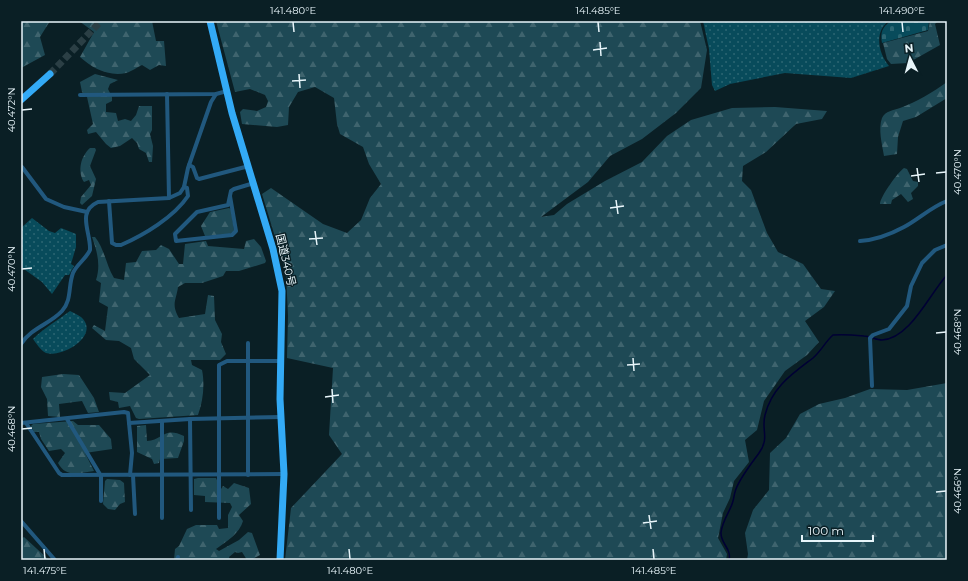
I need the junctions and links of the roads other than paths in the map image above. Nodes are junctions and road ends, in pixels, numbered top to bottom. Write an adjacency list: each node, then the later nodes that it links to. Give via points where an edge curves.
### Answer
1 (210, 21): 3 (highway, 国道340号)
2 (50, 74): 7 (highway)
3 (226, 91): 5 (street); 9 (highway, 国道340号)
4 (168, 94): 5 (street); 6 (street); 14 (street)
5 (216, 94): 8 (street)
6 (80, 95)
7 (21, 100)
8 (190, 165): 9 (street, via 199,179); 12 (street)
9 (249, 166): 11 (highway, 国道340号)
10 (22, 167): 17 (street, via 46,199 64,207)
11 (254, 183): 13 (street, via 234,189); 22 (highway, 国道340号, via 281,279)
12 (184, 187): 14 (street, via 180,193); 15 (street, via 187,188 188,196 177,209 154,227 121,245 112,243)
13 (230, 196): 13 (street, via 225,207 201,210 192,215 175,234 176,242 232,235 236,231 236,225)
14 (169, 198): 15 (street)
15 (109, 201): 17 (street, via 94,204)
16 (947, 201): 18 (street, via 933,207 904,227 883,236)
17 (87, 212): 21 (street, via 85,219 90,250 73,274 69,298 63,310 35,329)
18 (860, 241)
19 (947, 245): 24 (street, via 935,250 922,263 911,286 908,303 889,329 870,338)
20 (248, 343): 23 (street)
21 (21, 344)
22 (281, 361): 23 (street); 25 (highway, 国道340号)
23 (248, 362): 26 (street, via 227,361 219,365); 29 (street)
24 (872, 386)
25 (281, 417): 29 (street); 34 (highway, 国道340号)
26 (219, 418): 28 (street); 29 (street); 37 (street)
27 (67, 419): 31 (street); 33 (street, via 124,412 128,413); 39 (street)
28 (190, 419): 30 (street); 36 (street)
29 (248, 419): 38 (street)
30 (162, 421): 33 (street); 35 (street)
31 (26, 422): 32 (street); 39 (street, via 62,476)
32 (21, 423)
33 (129, 423): 40 (street)
34 (284, 474): 38 (street); 48 (highway, 国道340号)
35 (162, 475): 36 (street); 40 (street); 44 (street)
36 (191, 475): 37 (street); 42 (street)
37 (220, 475): 38 (street); 45 (street)
38 (248, 475)
39 (101, 476): 40 (street); 41 (street)
40 (131, 476): 43 (street)
41 (101, 501)
42 (191, 510)
43 (134, 514)
44 (162, 518)
45 (219, 518)
46 (21, 521): 47 (street)
47 (55, 560)
48 (280, 560)

